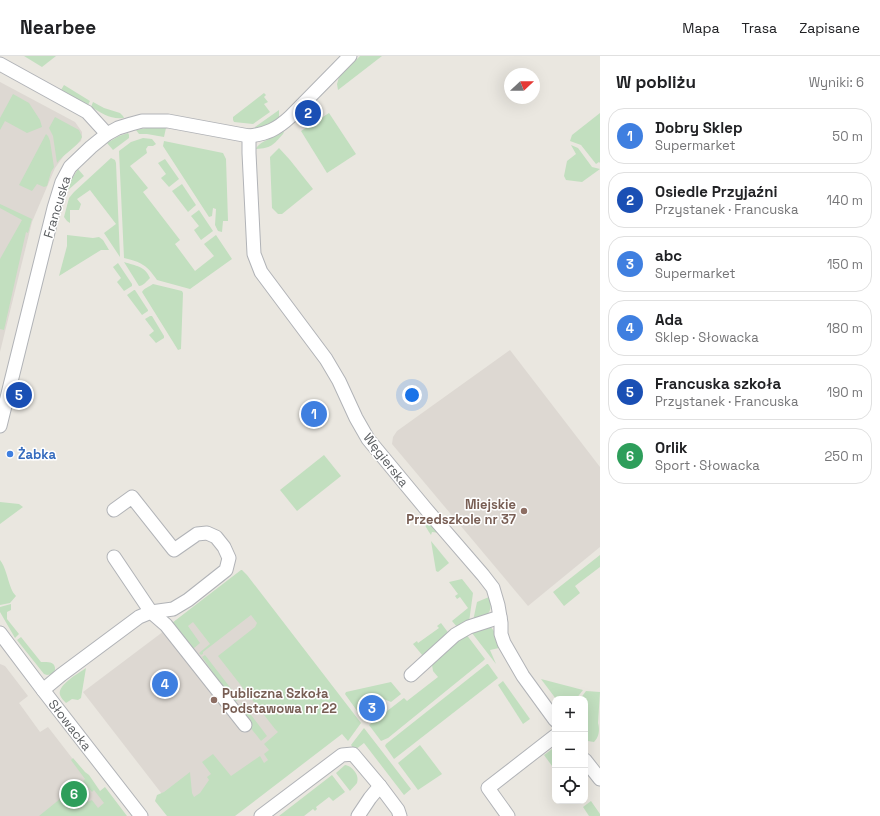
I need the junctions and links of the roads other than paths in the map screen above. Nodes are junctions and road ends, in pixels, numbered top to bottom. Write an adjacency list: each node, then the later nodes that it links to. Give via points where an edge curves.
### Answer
1 (350, 56): 4 (street, Francuska, via 279,126 270,132)
2 (0, 64): 3 (street, via 87,112)
3 (106, 134): 4 (street, Francuska, via 131,124 168,121); 5 (street, Francuska, via 70,167 62,182)
4 (249, 136): 9 (street, Węgierska, via 254,254 262,272 326,359 368,439 493,588)
5 (0, 426)
6 (114, 510): 8 (street, via 132,497 174,550 197,534 207,533 224,547 229,558 226,570 188,600 174,609)
7 (114, 557): 8 (street)
8 (151, 612): 12 (street, via 139,617); 14 (street, via 166,625)
9 (500, 617): 11 (street, via 456,635); 13 (street, Węgierska, via 504,643 523,676)
10 (0, 632): 12 (street, Słowacka)
11 (411, 675)
12 (43, 690): 19 (street, Słowacka)
13 (552, 716)
14 (244, 725)
15 (552, 738): 23 (street, via 488,788)
16 (588, 763): 17 (street)
17 (600, 779)
18 (380, 786): 20 (street, via 353,754 342,755); 21 (street); 22 (street)
19 (141, 816)
20 (261, 816)
21 (358, 816)
22 (400, 816)
23 (508, 816)

